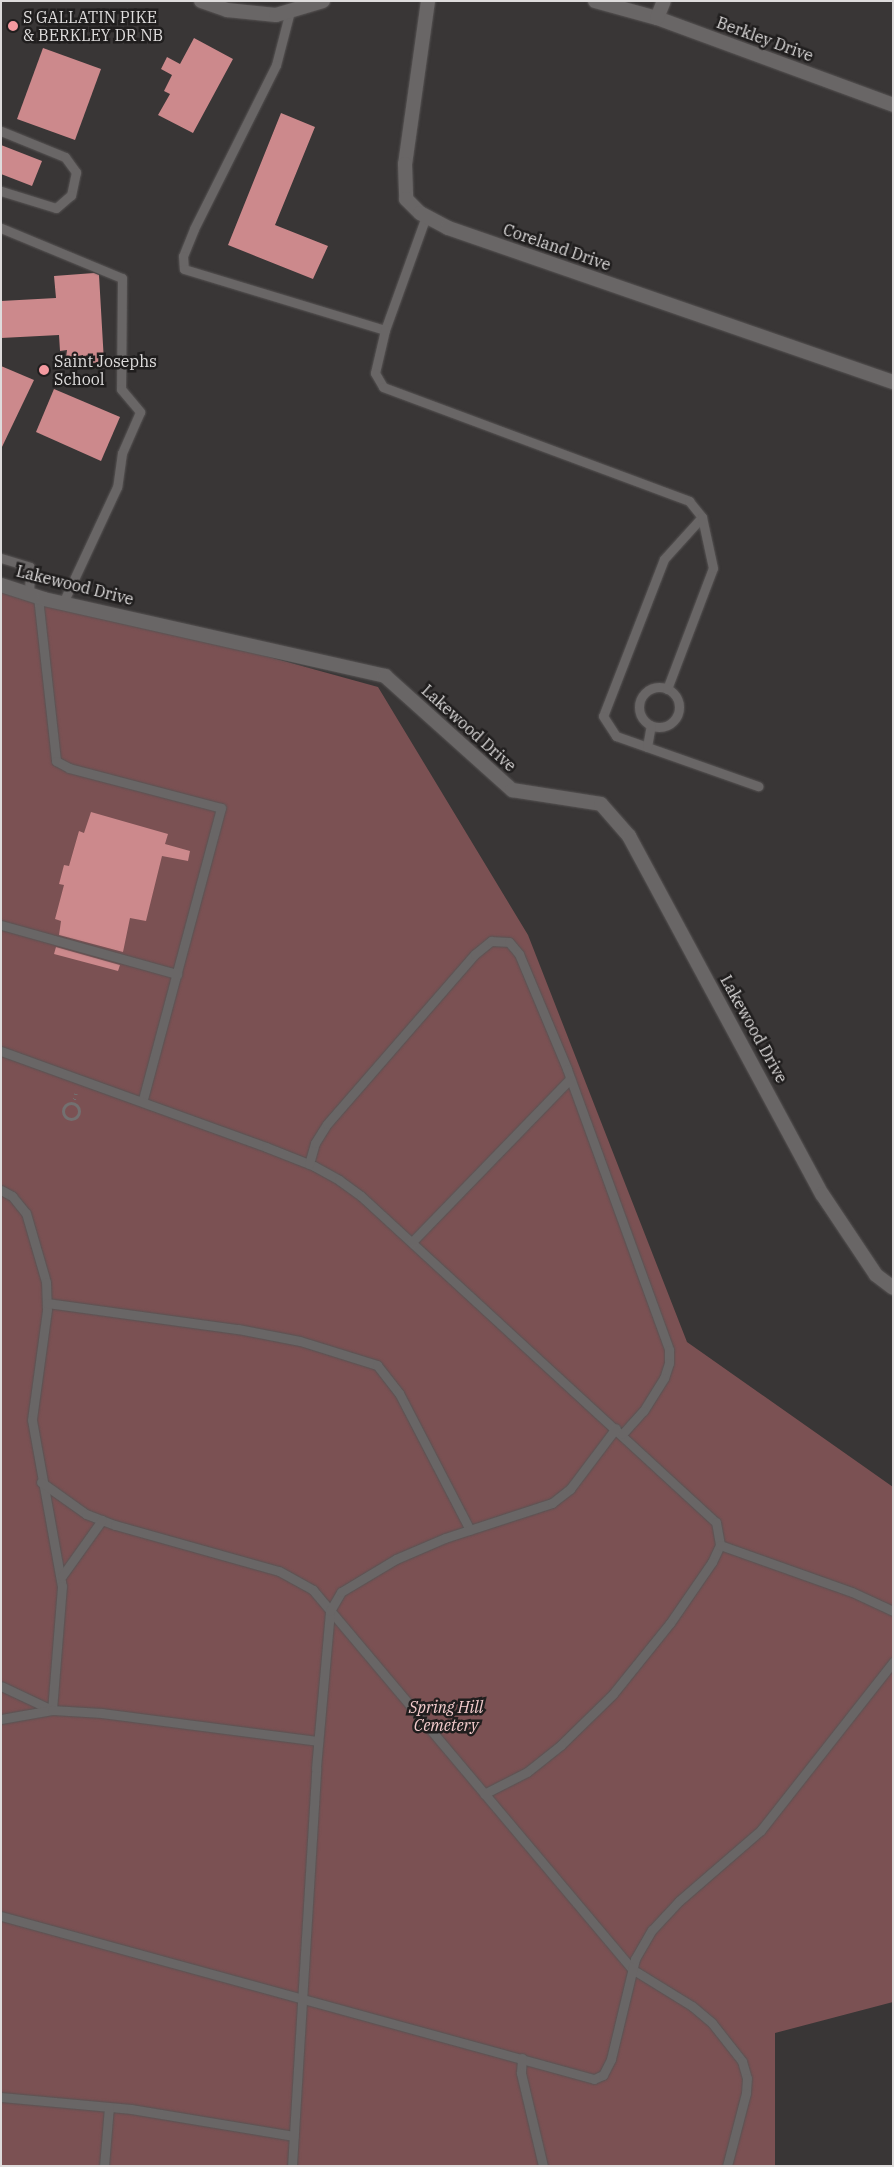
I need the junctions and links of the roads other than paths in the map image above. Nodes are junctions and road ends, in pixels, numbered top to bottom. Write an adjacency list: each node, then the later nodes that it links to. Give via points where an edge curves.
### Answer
1 (201, 1): 6 (street, via 227,10 276,15)
2 (323, 1): 6 (street)
3 (428, 1): 11 (street, Coreland Drive, via 405,164 406,200)
4 (595, 1): 7 (street, Berkley Drive)
5 (664, 1): 7 (street)
6 (290, 11): 13 (lane, via 276,65 194,229 183,256 184,269)
7 (657, 18): 8 (street, Berkley Drive)
8 (893, 105)
9 (1, 131): 10 (lane, via 65,157 76,172 72,195 56,208)
10 (1, 191)
11 (426, 216): 13 (lane); 14 (street, Coreland Drive, via 448,228)
12 (1, 228): 19 (lane, via 122,278 121,389 140,412 122,453 117,487)
13 (385, 330): 15 (lane, via 375,372 383,387 688,501)
14 (893, 382)
15 (702, 517): 20 (lane, via 713,568); 22 (lane, via 664,559 603,716 616,736)
16 (1, 558): 18 (lane, via 30,567)
17 (1, 585): 18 (street, Lakewood Drive)
18 (33, 595): 19 (street, Lakewood Drive); 25 (lane, via 56,761 69,768 221,808)
19 (63, 603): 32 (street, Lakewood Drive, via 385,676 512,790 601,804 629,836 822,1194 876,1275)
20 (667, 689): 21 (lane, via 678,703 677,715 669,724); 21 (lane, via 647,691 640,702 641,716)
21 (651, 725): 22 (lane)
22 (647, 747): 23 (lane)
23 (758, 786)
24 (1, 925): 25 (lane)
25 (177, 974): 28 (lane)
26 (1, 1050): 28 (lane)
27 (570, 1079): 29 (lane, via 514,946 504,940 491,940 475,954 327,1124 315,1143); 31 (lane); 34 (lane, via 669,1350 664,1378 642,1411)
28 (143, 1100): 29 (lane)
29 (309, 1164): 31 (lane, via 361,1196)
30 (1, 1190): 33 (lane, via 17,1201 28,1219 46,1282)
31 (412, 1242): 34 (lane)
32 (893, 1288)
33 (47, 1303): 35 (lane, via 32,1420); 37 (lane, via 238,1329 300,1341 377,1365 395,1387)
34 (619, 1431): 37 (lane, via 570,1489 552,1503); 38 (lane, via 706,1510 716,1522)
35 (41, 1482): 36 (lane, via 86,1514); 39 (lane)
36 (102, 1520): 39 (lane); 40 (lane, via 279,1571 307,1586)
37 (470, 1530): 40 (lane, via 396,1559 359,1579 341,1592)
38 (720, 1545): 41 (lane, via 852,1592); 47 (lane, via 670,1623 587,1722 527,1772)
39 (62, 1576): 44 (lane)
40 (330, 1611): 46 (lane); 47 (lane)
41 (893, 1611)
42 (893, 1662): 49 (lane, via 761,1830 660,1919 644,1942)
43 (1, 1686): 44 (lane)
44 (52, 1710): 45 (lane); 46 (lane, via 102,1713)
45 (1, 1718)
46 (318, 1741): 50 (lane)
47 (484, 1794): 49 (lane)
48 (1, 1916): 50 (lane, via 270,1991)
49 (632, 1969): 51 (lane, via 611,2059 602,2075 585,2078); 58 (lane, via 692,2006 712,2023 742,2061 747,2078 746,2093)
50 (302, 1996): 51 (lane); 54 (lane)
51 (522, 2058): 57 (lane, via 521,2073)
52 (1, 2097): 53 (lane)
53 (109, 2107): 54 (lane); 55 (lane)
54 (294, 2136): 56 (lane)
55 (104, 2166)
56 (292, 2166)
57 (543, 2166)
58 (727, 2166)

